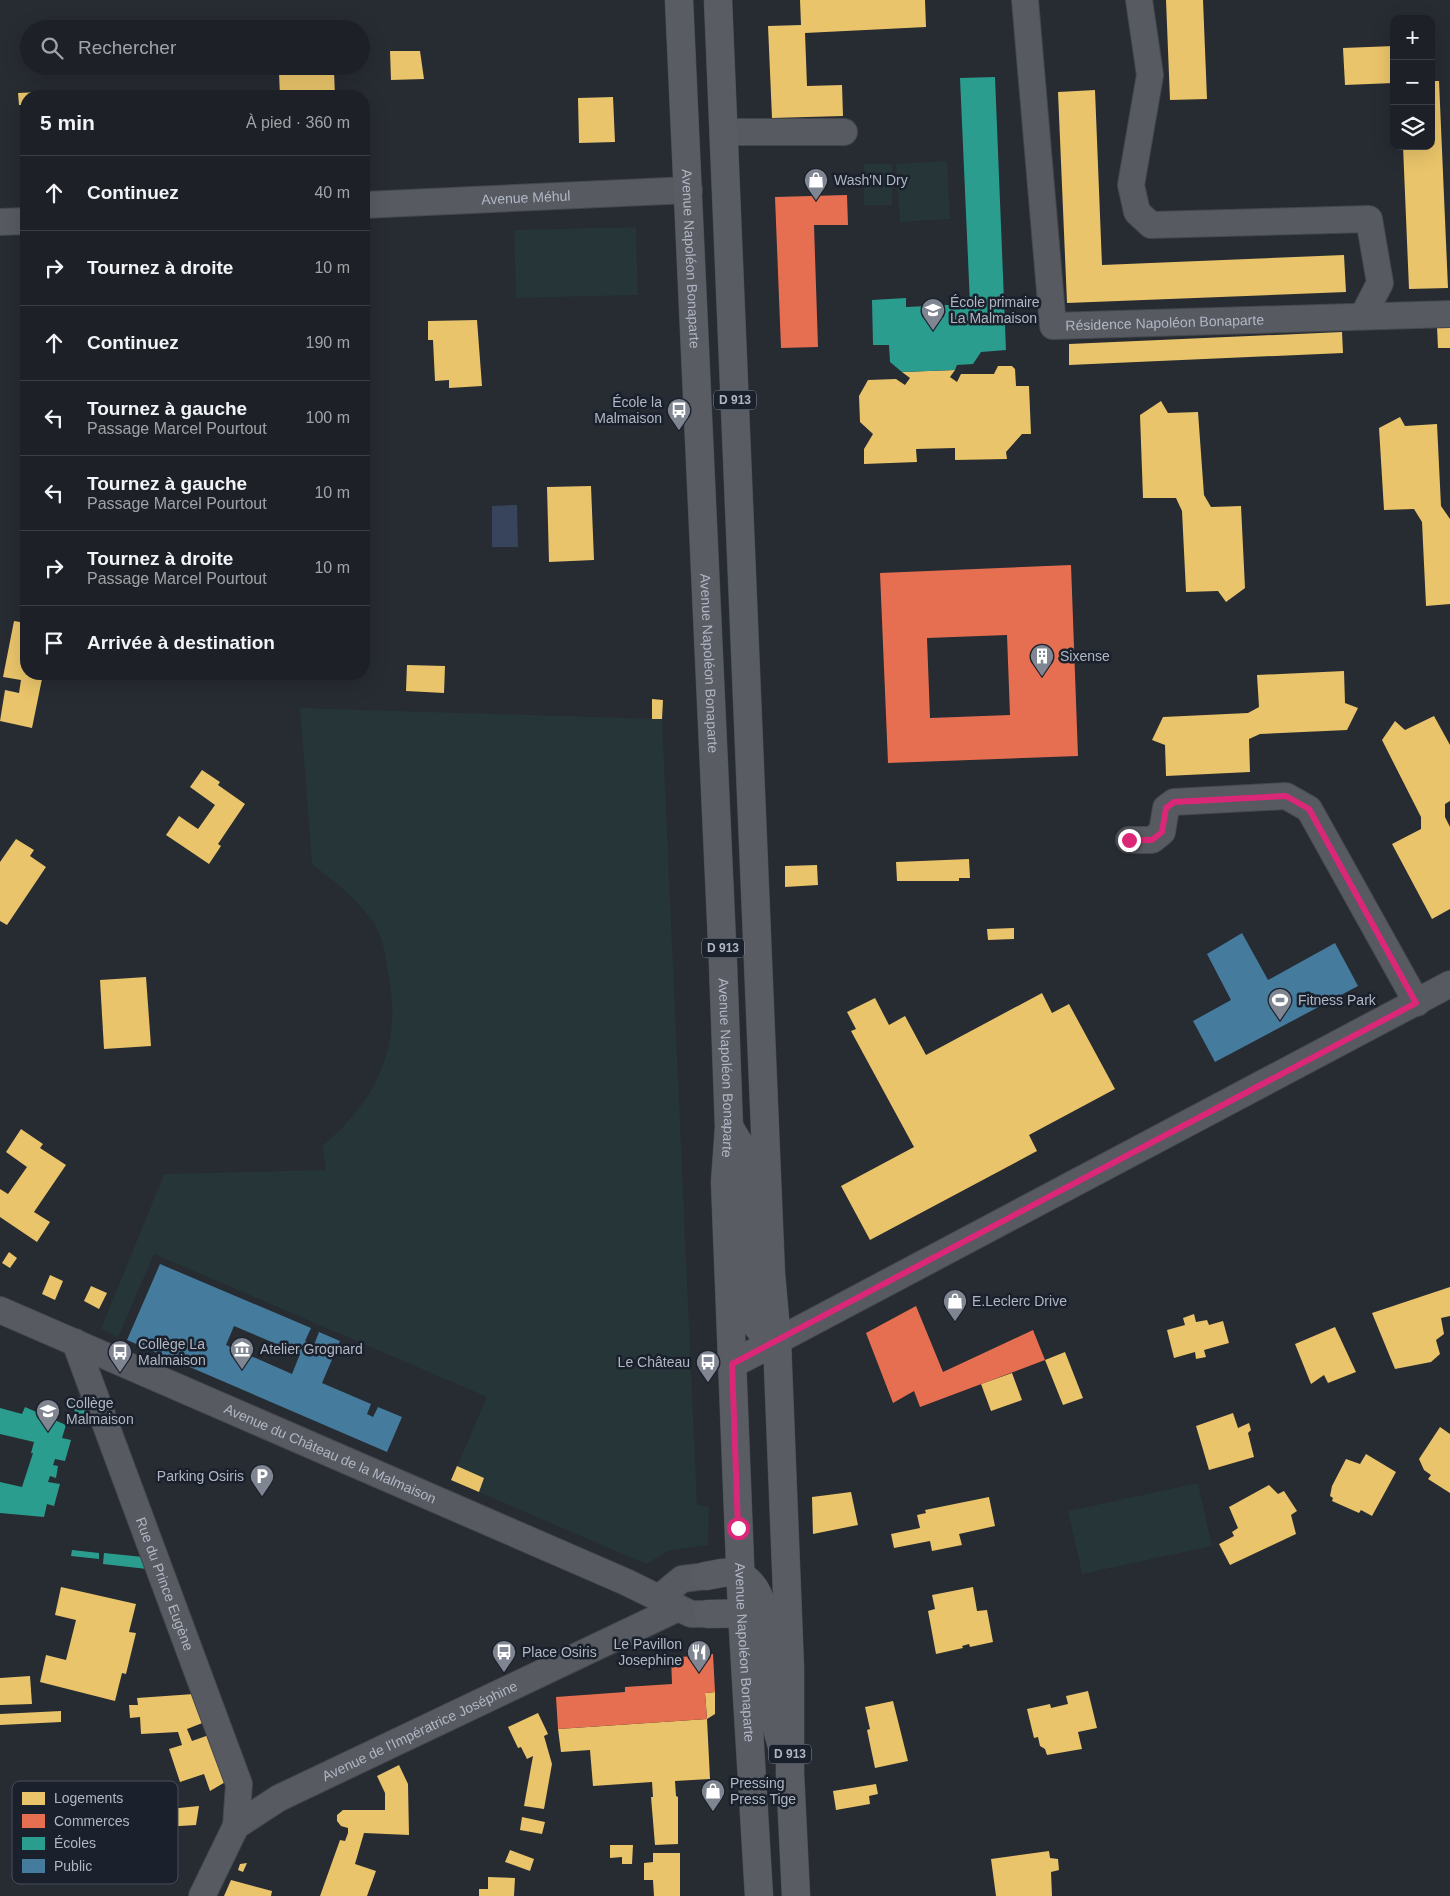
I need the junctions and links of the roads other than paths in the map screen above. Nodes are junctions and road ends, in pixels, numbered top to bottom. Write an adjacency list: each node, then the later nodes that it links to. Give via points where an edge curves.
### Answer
1 (680, 0): 7 (main road, Avenue Napoléon Bonaparte / D 913)
2 (718, 0): 5 (main road, Avenue Napoléon Bonaparte / D 913)
3 (1025, 0): 12 (street, Résidence Napoléon Bonaparte, via 1053,326)
4 (1139, 0): 12 (street, via 1150,75 1131,185 1137,212 1151,225 1369,218 1380,283)
5 (723, 132): 6 (street); 18 (main road, Avenue Napoléon Bonaparte / D 913, via 770,1274)
6 (844, 132)
7 (689, 190): 8 (street, Avenue Méhul); 16 (main road, Avenue Napoléon Bonaparte / D 913)
8 (370, 205)
9 (20, 221): 10 (street)
10 (0, 222)
11 (1450, 314): 12 (street, Résidence Napoléon Bonaparte)
12 (1363, 316)
13 (1129, 840): 15 (street, via 1152,840 1162,832 1166,808 1174,802 1286,796 1309,809)
14 (1450, 984): 15 (street)
15 (1416, 1003): 18 (street)
16 (729, 1127): 18 (main road, D 913, via 745,1153 753,1321 762,1332); 20 (main road, Avenue Napoléon Bonaparte / D 913, via 725,1182)
17 (0, 1310): 19 (street, Avenue du Château de la Malmaison)
18 (777, 1341): 20 (main road); 24 (main road, Avenue Napoléon Bonaparte / D 913)
19 (75, 1342): 23 (street, Avenue du Château de la Malmaison); 26 (street, Rue du Prince Eugène, via 239,1784)
20 (732, 1364): 22 (main road, Avenue Napoléon Bonaparte / D 913)
21 (706, 1576): 22 (main road, via 731,1572); 23 (street, Avenue de l'Impératrice Joséphine, via 682,1579)
22 (740, 1576): 24 (main road, via 752,1585)
23 (669, 1603): 25 (street, Avenue du Château de la Malmaison, via 691,1614); 26 (street, Avenue de l'Impératrice Joséphine, via 279,1798)
24 (765, 1612): 25 (main road); 28 (main road, Avenue Napoléon Bonaparte / D 913); 29 (main road, Avenue Napoléon Bonaparte / D 913, via 791,1678 790,1773)
25 (708, 1614)
26 (236, 1826): 27 (street)
27 (202, 1896)
28 (759, 1896)
29 (796, 1896)

